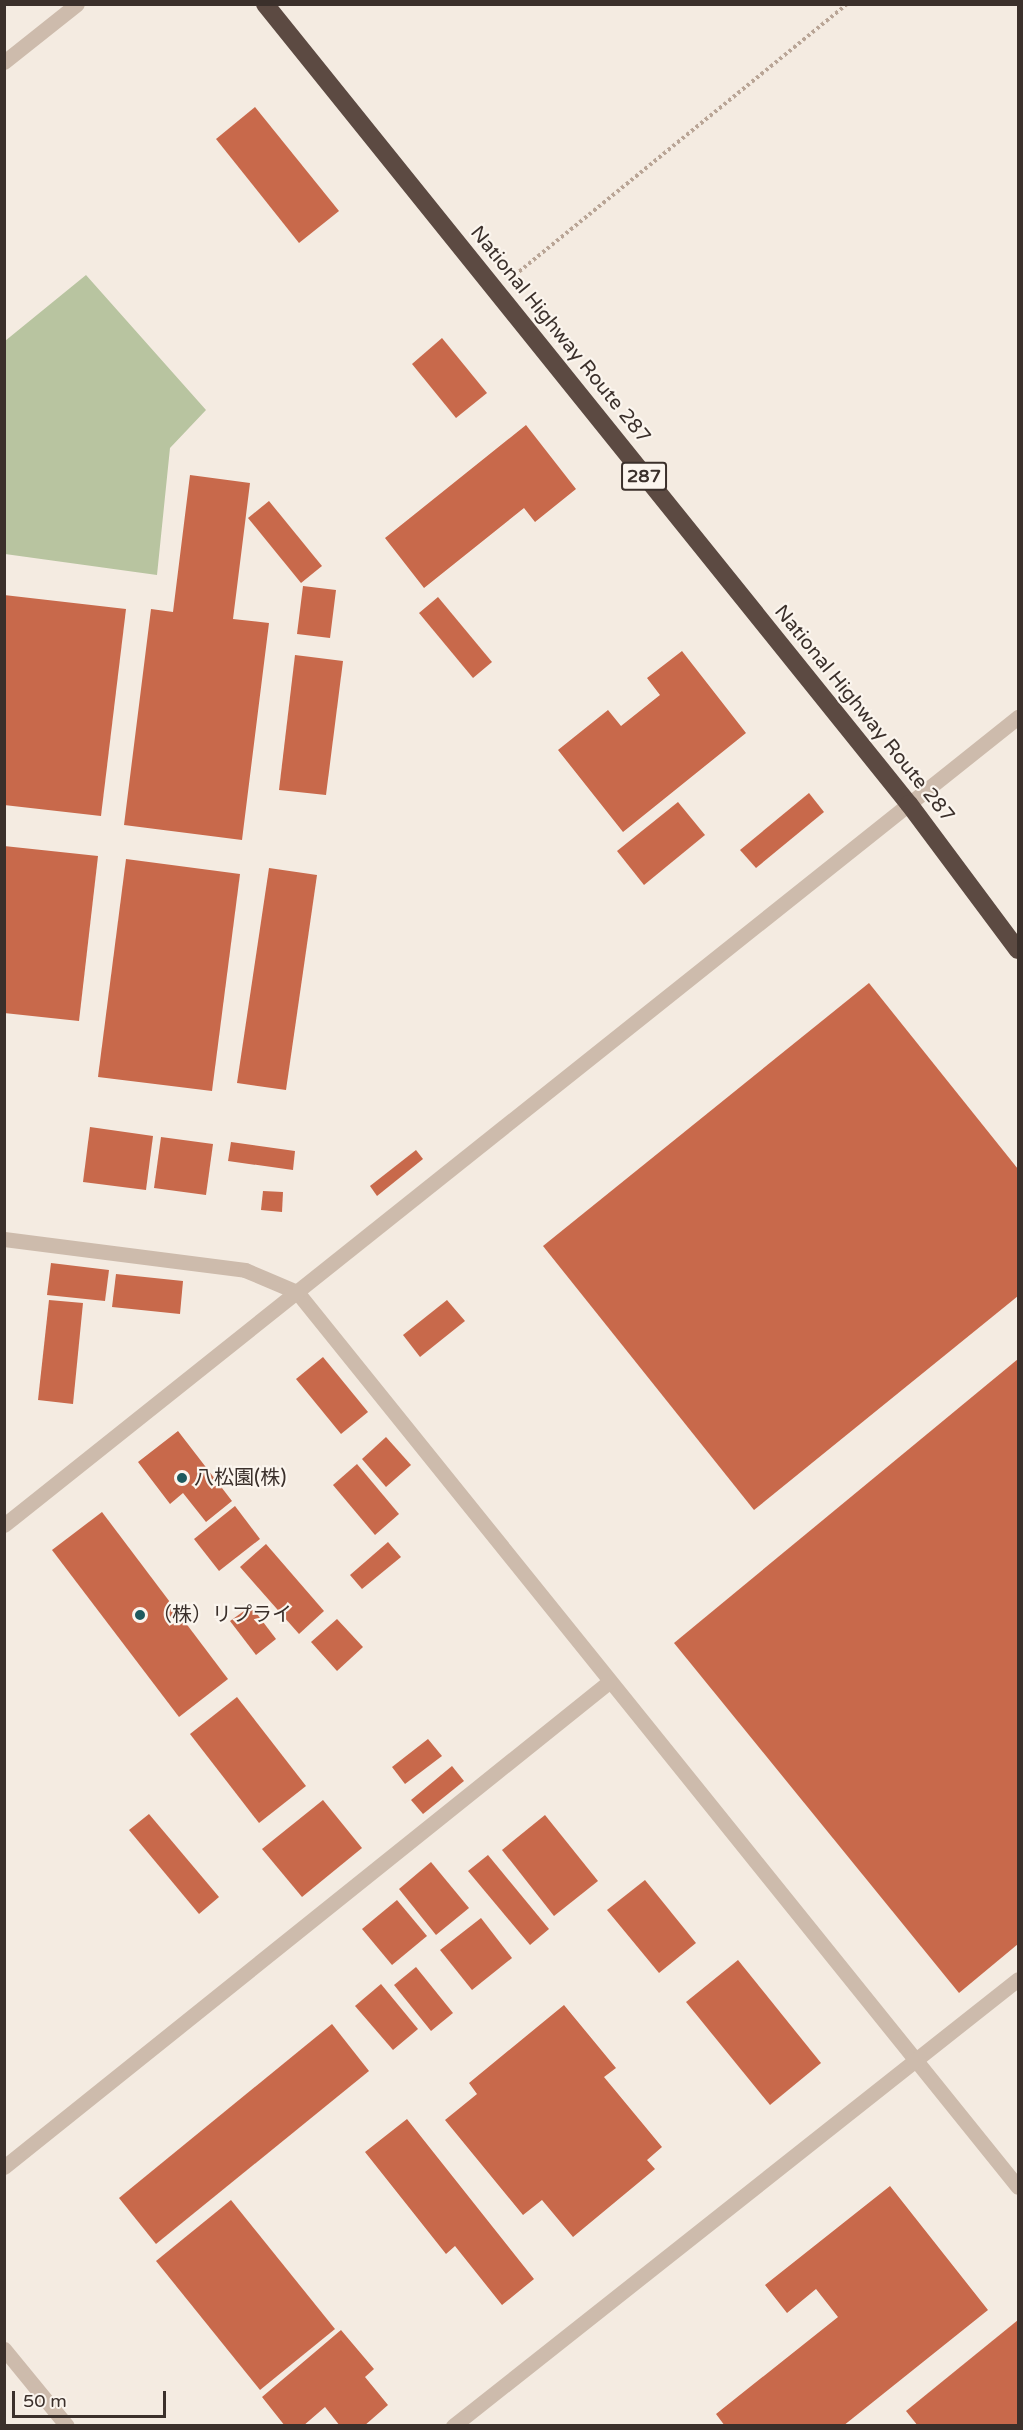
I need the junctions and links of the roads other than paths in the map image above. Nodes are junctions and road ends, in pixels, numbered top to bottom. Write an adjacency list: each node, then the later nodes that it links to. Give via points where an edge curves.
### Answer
1 (77, 4): 3 (street)
2 (265, 4): 5 (highway, National Highway Route 287 / 287)
3 (4, 62)
4 (1018, 717): 5 (street)
5 (909, 804): 6 (highway, National Highway Route 287 / 287); 8 (street)
6 (1018, 950)
7 (4, 1239): 8 (street, via 245,1270)
8 (297, 1292): 9 (street); 10 (street)
9 (4, 1525)
10 (609, 1682): 12 (street); 13 (street)
11 (1018, 1979): 12 (street)
12 (917, 2061): 14 (street); 17 (street)
13 (4, 2167)
14 (1018, 2187)
15 (4, 2349): 16 (street)
16 (67, 2426)
17 (453, 2426)

